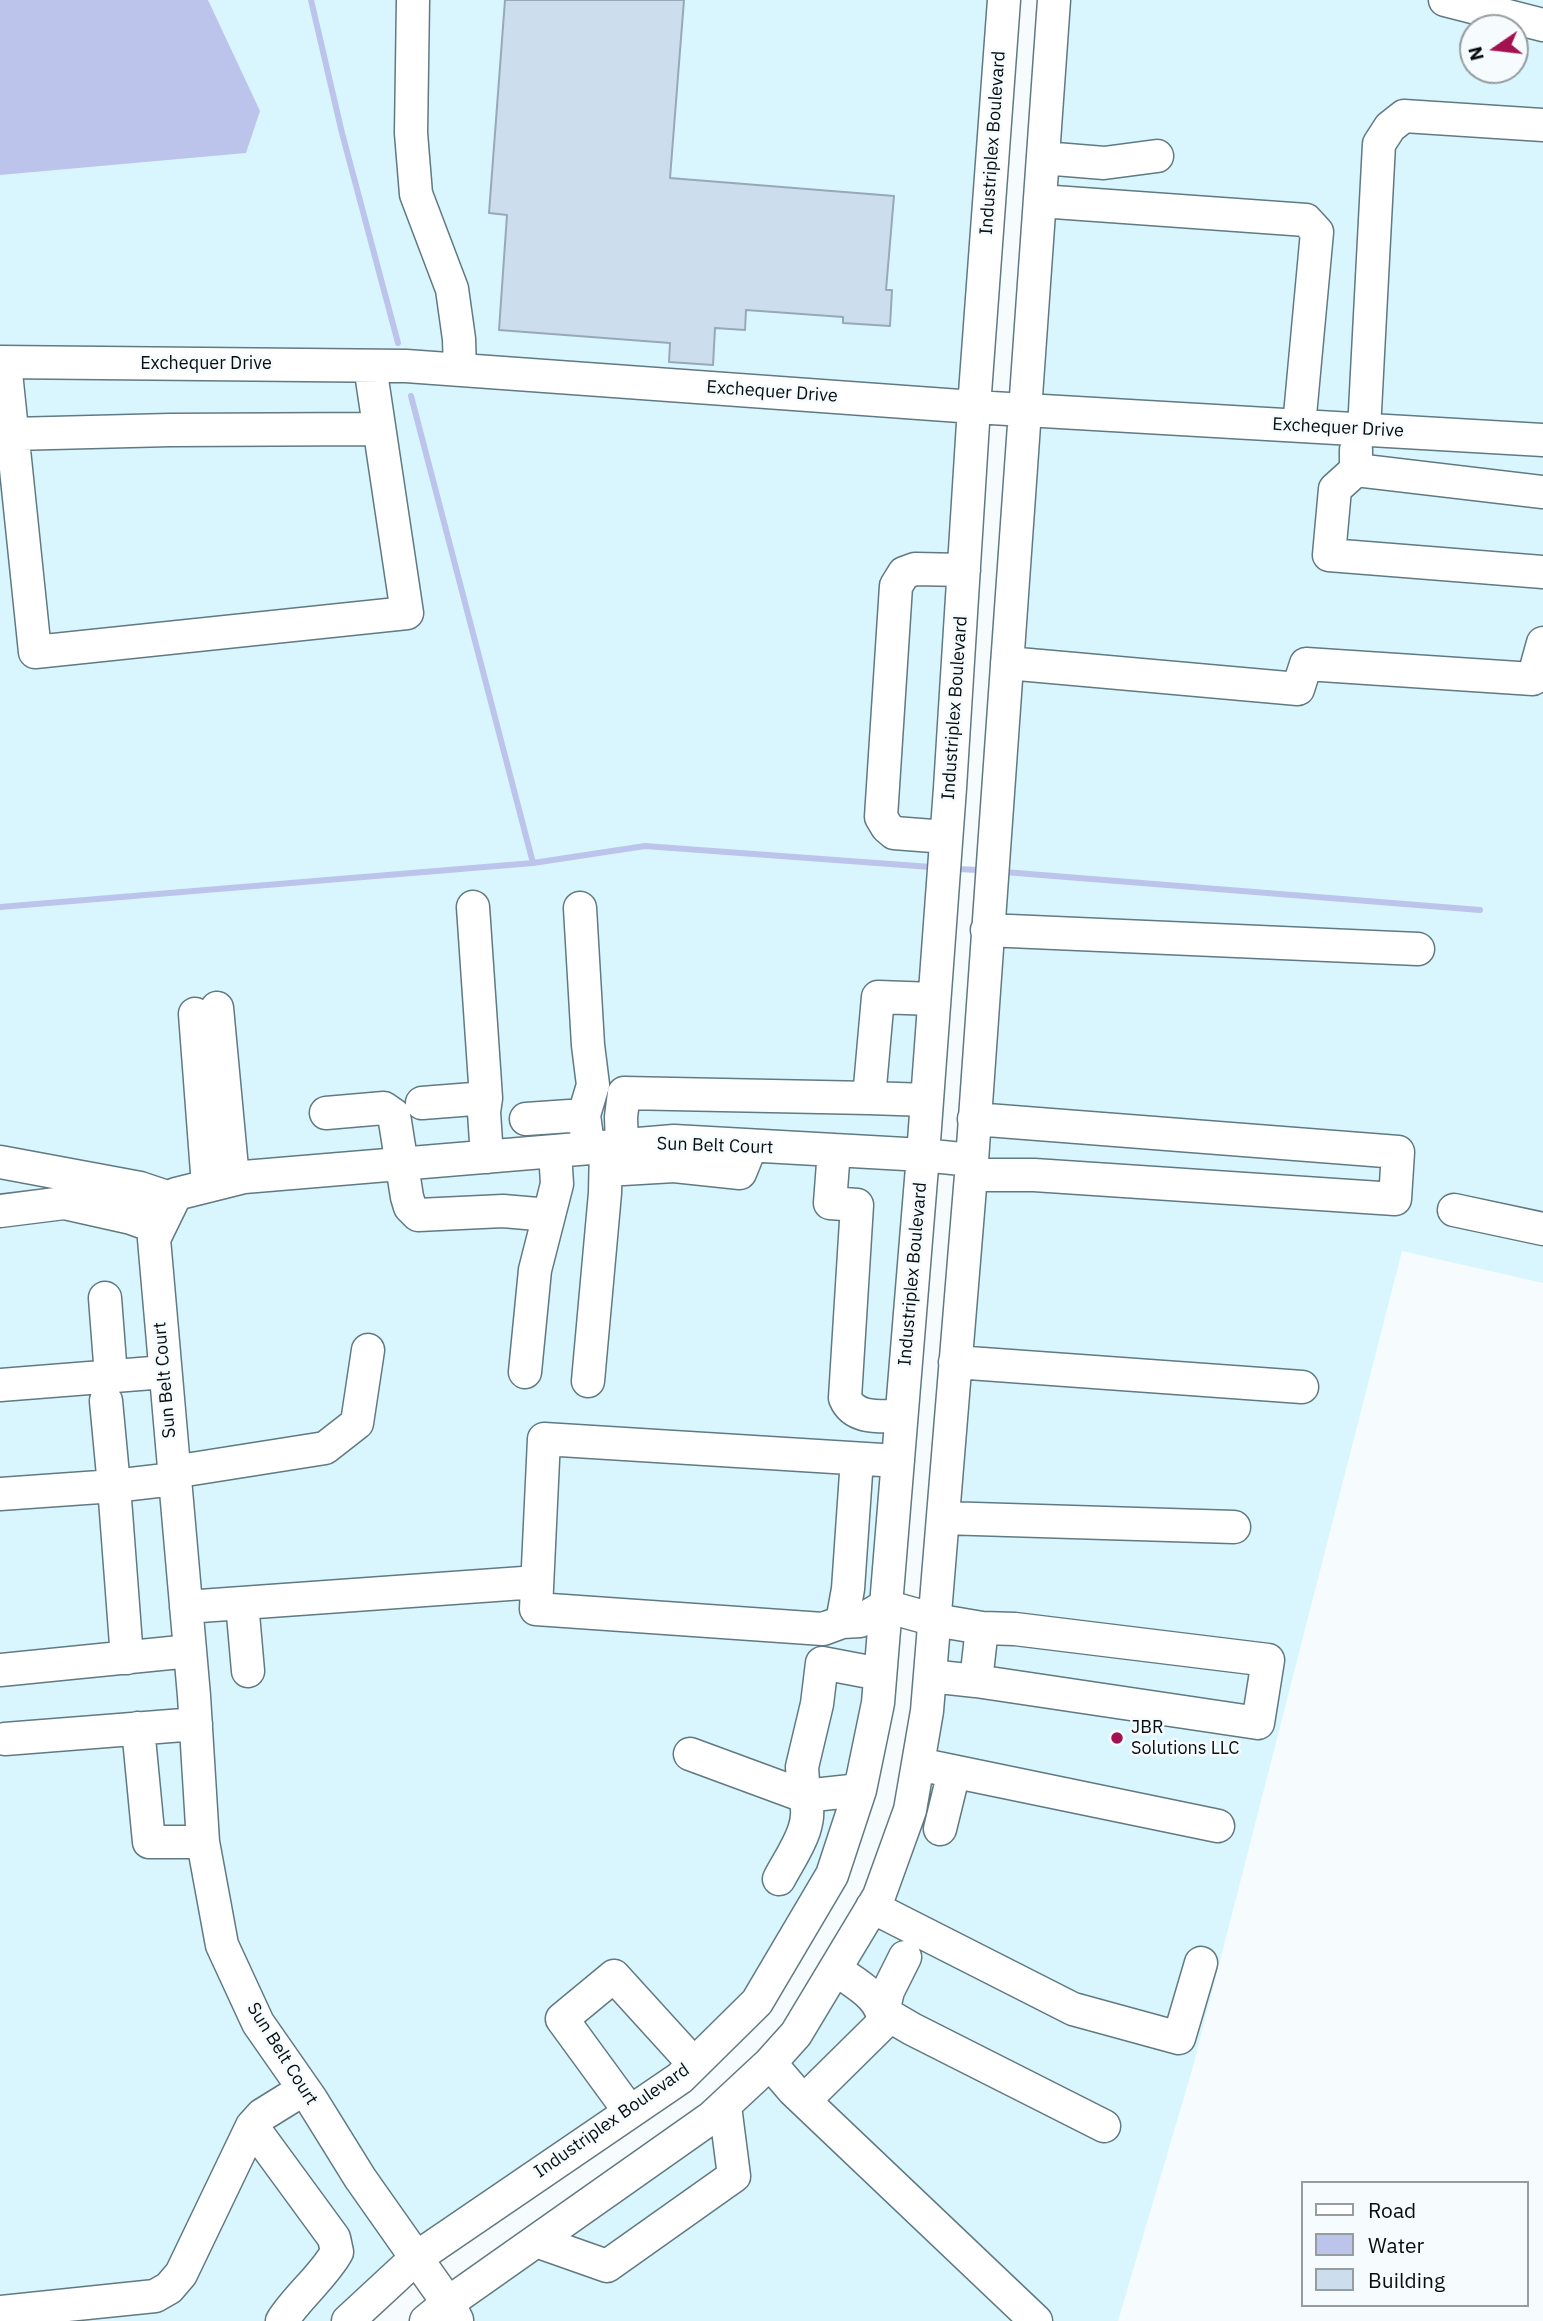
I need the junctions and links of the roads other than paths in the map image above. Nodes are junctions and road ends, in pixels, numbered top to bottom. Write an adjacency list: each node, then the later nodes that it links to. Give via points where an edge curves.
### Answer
1 (413, 0): 12 (street, via 411,133 416,194 452,289)
2 (1004, 0): 13 (street, Industriplex Boulevard)
3 (1054, 0): 8 (street)
4 (1445, 0): 5 (street)
5 (1543, 25)
6 (1543, 125): 17 (street, via 1404,116 1379,144)
7 (1157, 156): 8 (street, via 1104,163)
8 (1043, 158): 9 (street)
9 (1040, 201): 14 (street); 15 (street, via 1306,220 1317,232)
10 (2, 362): 11 (street, Exchequer Drive); 18 (street)
11 (370, 366): 12 (street, Exchequer Drive); 16 (street)
12 (460, 370): 13 (street, Exchequer Drive)
13 (974, 407): 14 (street, Exchequer Drive); 22 (street, Industriplex Boulevard)
14 (1025, 409): 15 (street, Exchequer Drive); 25 (street)
15 (1299, 426): 17 (street, Exchequer Drive)
16 (379, 429): 18 (street); 18 (street, via 407,613 35,652)
17 (1360, 429): 19 (street, Exchequer Drive); 20 (street)
18 (12, 434)
19 (1543, 440)
20 (1356, 470): 21 (street); 23 (street, via 1335,489 1329,555)
21 (1543, 492)
22 (964, 570): 26 (street, Industriplex Boulevard); 28 (street, via 915,569 904,573 896,586 881,817 894,833)
23 (1543, 572)
24 (1543, 643): 25 (street, via 1533,679 1306,664 1298,689)
25 (1007, 663): 27 (street)
26 (950, 788): 27 (street); 28 (street, Industriplex Boulevard)
27 (997, 790): 31 (street)
28 (946, 837): 33 (street, Industriplex Boulevard)
29 (474, 907): 35 (street)
30 (580, 908): 40 (street, via 593,1085)
31 (987, 930): 32 (street); 42 (street)
32 (1418, 949)
33 (934, 999): 36 (street, via 878,997); 37 (street, Industriplex Boulevard)
34 (206, 1011): 51 (street)
35 (486, 1098): 38 (street); 47 (street)
36 (869, 1098): 37 (street); 45 (street, via 624,1093 621,1117)
37 (927, 1100): 46 (street, Industriplex Boulevard)
38 (422, 1103)
39 (326, 1112): 49 (street, via 383,1108 394,1115)
40 (584, 1115): 41 (street); 45 (street)
41 (526, 1119)
42 (974, 1119): 50 (street); 50 (street, Sun Belt Court, via 1398,1152 1395,1199)
43 (834, 1150): 45 (street, Sun Belt Court, via 674,1142); 46 (street, Sun Belt Court); 67 (street, via 830,1203 857,1205 845,1398 856,1412)
44 (555, 1151): 45 (street, Sun Belt Court); 47 (street, Sun Belt Court); 55 (street, via 558,1184)
45 (606, 1153): 63 (street)
46 (923, 1155): 50 (street, Sun Belt Court); 67 (street, Industriplex Boulevard)
47 (487, 1157): 49 (street, Sun Belt Court)
48 (0, 1162): 52 (street, via 140,1188)
49 (402, 1164): 51 (street, Sun Belt Court, via 244,1177); 55 (street, via 410,1207 418,1216 503,1211)
50 (971, 1168): 60 (street)
51 (221, 1183): 52 (street, Sun Belt Court, via 176,1194)
52 (173, 1199): 56 (street, Sun Belt Court)
53 (1454, 1210): 57 (street)
54 (0, 1211): 56 (street, via 64,1203)
55 (549, 1215): 62 (street, via 535,1270)
56 (159, 1228): 61 (street, Sun Belt Court, via 154,1239)
57 (1543, 1229)
58 (105, 1298): 66 (street)
59 (368, 1350): 70 (street, via 357,1423 325,1448)
60 (955, 1363): 65 (street); 73 (street)
61 (165, 1372): 66 (street); 70 (street, Sun Belt Court)
62 (525, 1372)
63 (589, 1381)
64 (0, 1385): 66 (street)
65 (1302, 1387)
66 (109, 1388): 71 (street)
67 (901, 1416): 69 (street, Industriplex Boulevard)
68 (857, 1459): 69 (street); 75 (street, via 544,1439); 80 (street, via 848,1588)
69 (898, 1461): 77 (street, Industriplex Boulevard)
70 (173, 1476): 71 (street); 78 (street, Sun Belt Court)
71 (114, 1486): 72 (street); 83 (street)
72 (0, 1494)
73 (943, 1518): 74 (street); 79 (street)
74 (1234, 1527)
75 (537, 1582): 76 (street); 80 (street, via 536,1609)
76 (242, 1604): 78 (street); 86 (street)
77 (886, 1606): 79 (street); 80 (street, via 860,1621); 87 (street, Industriplex Boulevard)
78 (186, 1607): 82 (street, Sun Belt Court)
79 (935, 1620): 81 (street); 88 (street)
80 (827, 1625): 84 (street, via 813,1654)
81 (982, 1628): 89 (street); 89 (street, via 1268,1660 1258,1723)
82 (190, 1651): 83 (street); 90 (street, Sun Belt Court)
83 (127, 1658): 85 (street)
84 (822, 1663): 87 (street); 97 (street, via 802,1767)
85 (0, 1670)
86 (248, 1671)
87 (880, 1674): 96 (street, Industriplex Boulevard)
88 (930, 1676): 89 (street); 94 (street)
89 (976, 1681)
90 (196, 1724): 91 (street); 100 (street, Sun Belt Court)
91 (138, 1728): 92 (street); 100 (street, via 149,1842)
92 (5, 1739)
93 (690, 1754): 97 (street)
94 (918, 1764): 95 (street); 103 (street, via 909,1810)
95 (954, 1772): 98 (street); 99 (street)
96 (860, 1790): 97 (street); 101 (street, Industriplex Boulevard)
97 (806, 1808): 101 (street); 102 (street, via 781,1875)
98 (1218, 1826)
99 (940, 1829)
100 (203, 1842): 112 (street, Sun Belt Court, via 222,1945 258,2023)
101 (843, 1842): 102 (street, Industriplex Boulevard)
102 (820, 1895): 107 (street, Industriplex Boulevard)
103 (872, 1906): 105 (street, via 1073,2009 1179,2038); 106 (street)
104 (905, 1956): 108 (street)
105 (1201, 1963)
106 (835, 1969): 108 (street, via 874,1998); 109 (street)
107 (761, 1995): 109 (street); 111 (street, Industriplex Boulevard)
108 (883, 2012): 113 (street, via 883,2023); 117 (street)
109 (802, 2025): 110 (street)
110 (770, 2063): 113 (street); 114 (street)
111 (694, 2064): 115 (street, Industriplex Boulevard); 115 (street, via 614,1976 562,2019)
112 (304, 2089): 116 (street); 119 (street, Sun Belt Court)
113 (805, 2101): 124 (street)
114 (725, 2106): 118 (street); 118 (street, via 734,2176 607,2266)
115 (630, 2112): 119 (street, Industriplex Boulevard)
116 (252, 2126): 120 (street, via 181,2274 169,2288 155,2297); 122 (street, via 334,2238 337,2252)
117 (1104, 2126)
118 (536, 2241): 121 (street)
119 (416, 2258): 121 (street, Sun Belt Court); 123 (street, Industriplex Boulevard)
120 (0, 2312)
121 (444, 2315)
122 (282, 2321)
123 (348, 2321)
124 (1036, 2321)

